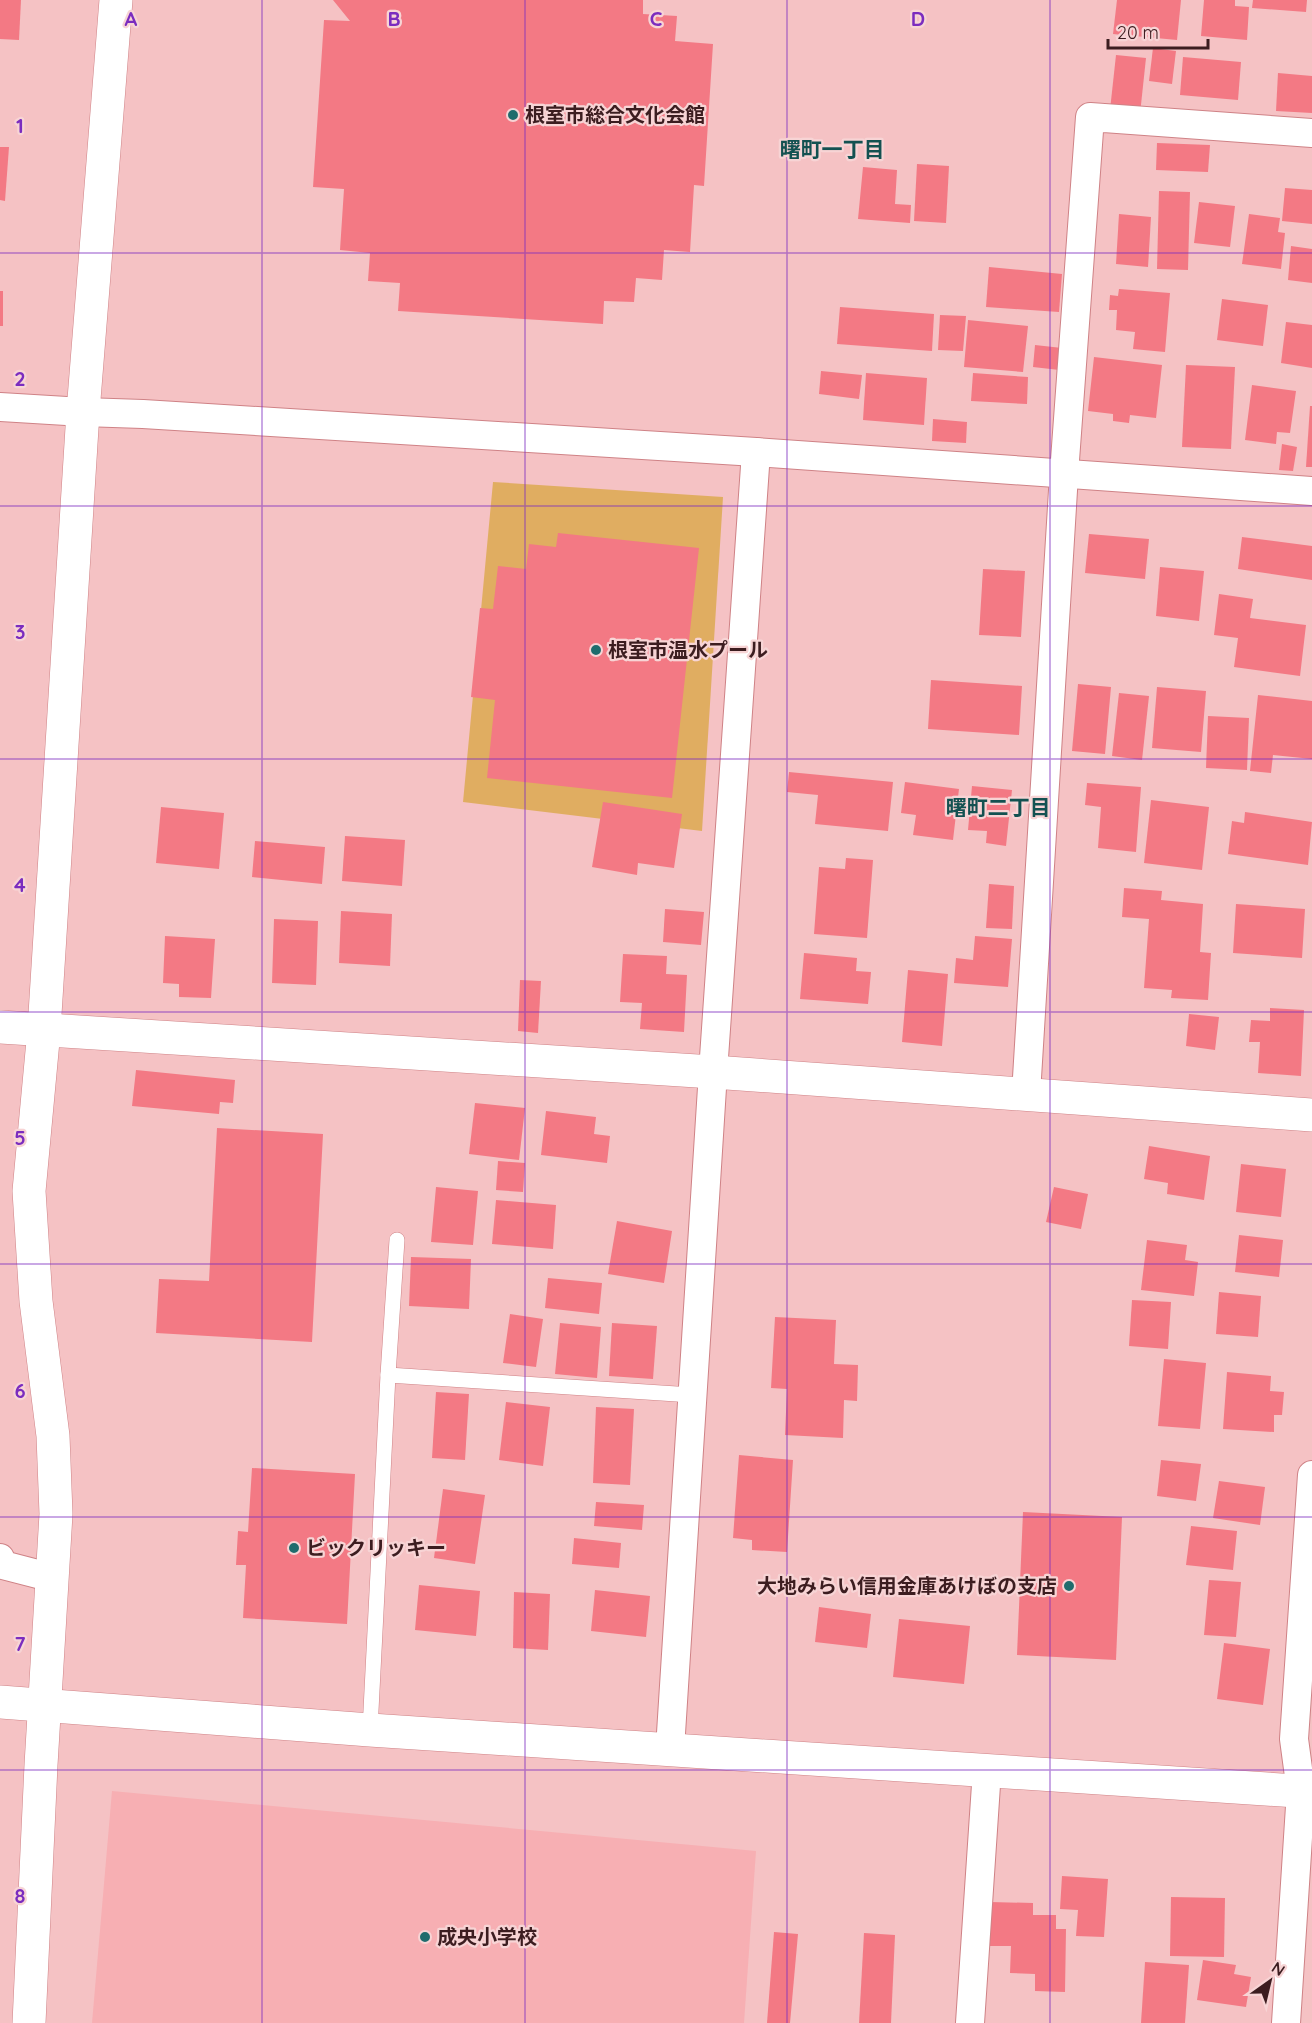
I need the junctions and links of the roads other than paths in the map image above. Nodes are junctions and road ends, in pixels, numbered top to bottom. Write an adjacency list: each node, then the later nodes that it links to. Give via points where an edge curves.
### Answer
1 (116, 0): 4 (street)
2 (1312, 133): 6 (street, via 1090,117)
3 (0, 407): 4 (street)
4 (83, 412): 5 (street); 9 (street)
5 (756, 452): 6 (street); 10 (street)
6 (1064, 474): 7 (street); 11 (street)
7 (1312, 491)
8 (0, 1027): 9 (street)
9 (44, 1030): 10 (street); 18 (street, via 29,1191 36,1301 53,1436)
10 (713, 1072): 11 (street); 15 (street)
11 (1026, 1094): 12 (street)
12 (1312, 1115)
13 (397, 1240): 14 (lane)
14 (388, 1374): 15 (lane); 21 (lane)
15 (692, 1395): 22 (street)
16 (1312, 1475): 24 (street, via 1294,1738)
17 (0, 1558): 18 (street, via 3,1565)
18 (53, 1578): 20 (street)
19 (0, 1702): 20 (street)
20 (46, 1706): 21 (street); 25 (street)
21 (370, 1730): 22 (street)
22 (670, 1749): 23 (street)
23 (987, 1770): 24 (street); 26 (street)
24 (1307, 1792): 27 (street)
25 (29, 2023)
26 (970, 2023)
27 (1286, 2023)

